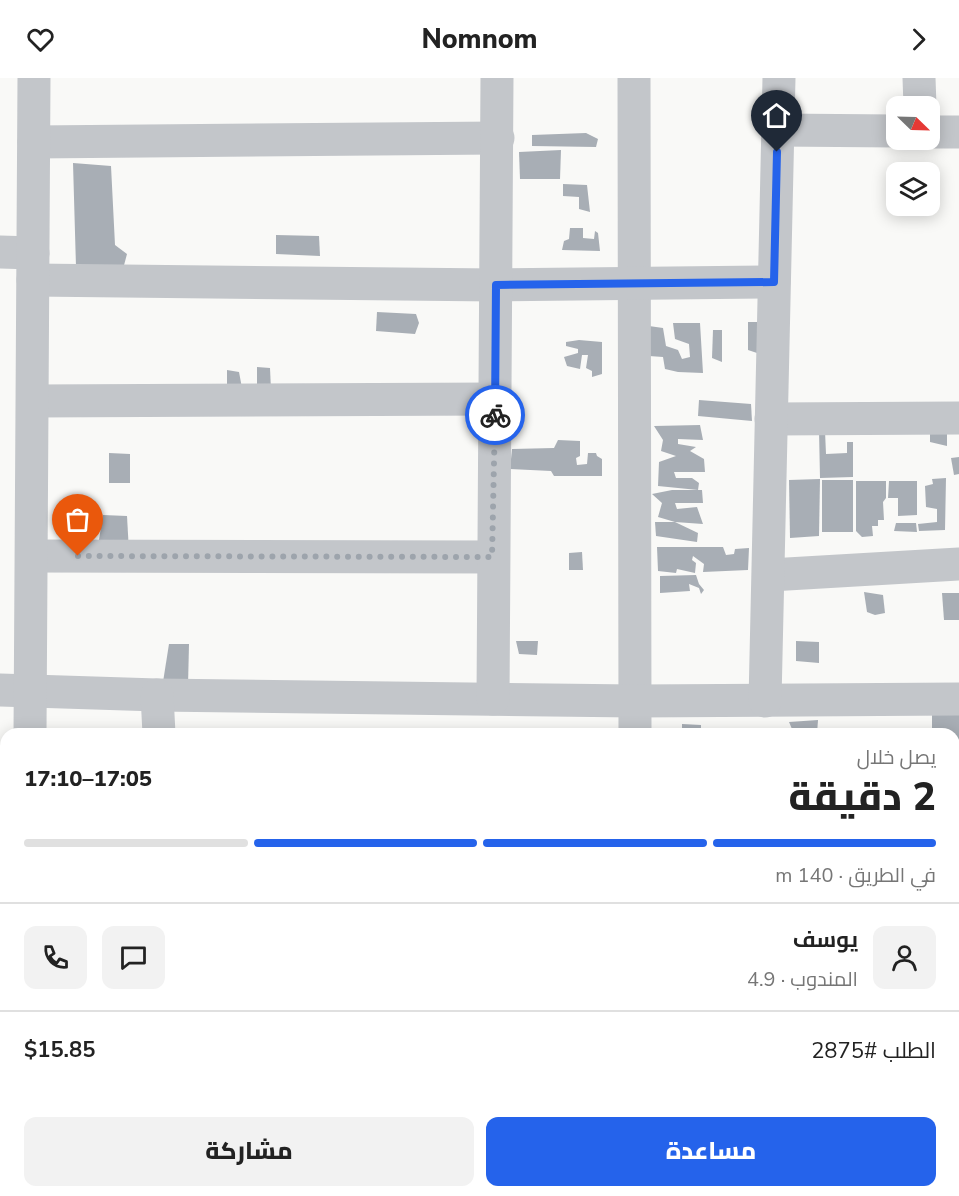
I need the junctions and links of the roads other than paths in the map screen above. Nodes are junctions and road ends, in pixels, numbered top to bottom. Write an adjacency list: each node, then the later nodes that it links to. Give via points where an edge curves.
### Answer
1 (34, 78): 12 (street)
2 (497, 78): 11 (street)
3 (634, 78): 16 (street)
4 (779, 78): 7 (street)
5 (919, 78): 6 (street)
6 (920, 96)
7 (778, 130): 8 (street); 15 (street)
8 (886, 131)
9 (940, 132): 10 (street)
10 (959, 132)
11 (498, 138): 12 (street); 17 (street)
12 (34, 142): 14 (street)
13 (0, 252): 14 (street)
14 (33, 266): 17 (street); 19 (street)
15 (774, 282): 16 (street); 21 (street)
16 (634, 283): 17 (street); 30 (street)
17 (496, 285): 18 (street)
18 (496, 399): 19 (street); 23 (street)
19 (33, 401): 22 (street)
20 (959, 418): 21 (street)
21 (771, 419): 25 (street)
22 (32, 556): 23 (street); 26 (street)
23 (492, 557): 28 (street)
24 (959, 564): 25 (street)
25 (770, 575): 31 (street)
26 (15, 690): 27 (street); 32 (street)
27 (157, 695): 28 (street); 33 (street)
28 (493, 699): 30 (street)
29 (959, 699): 31 (street)
30 (635, 701): 31 (street); 34 (street)
31 (765, 701)
32 (28, 728)
33 (159, 728)
34 (635, 728)

